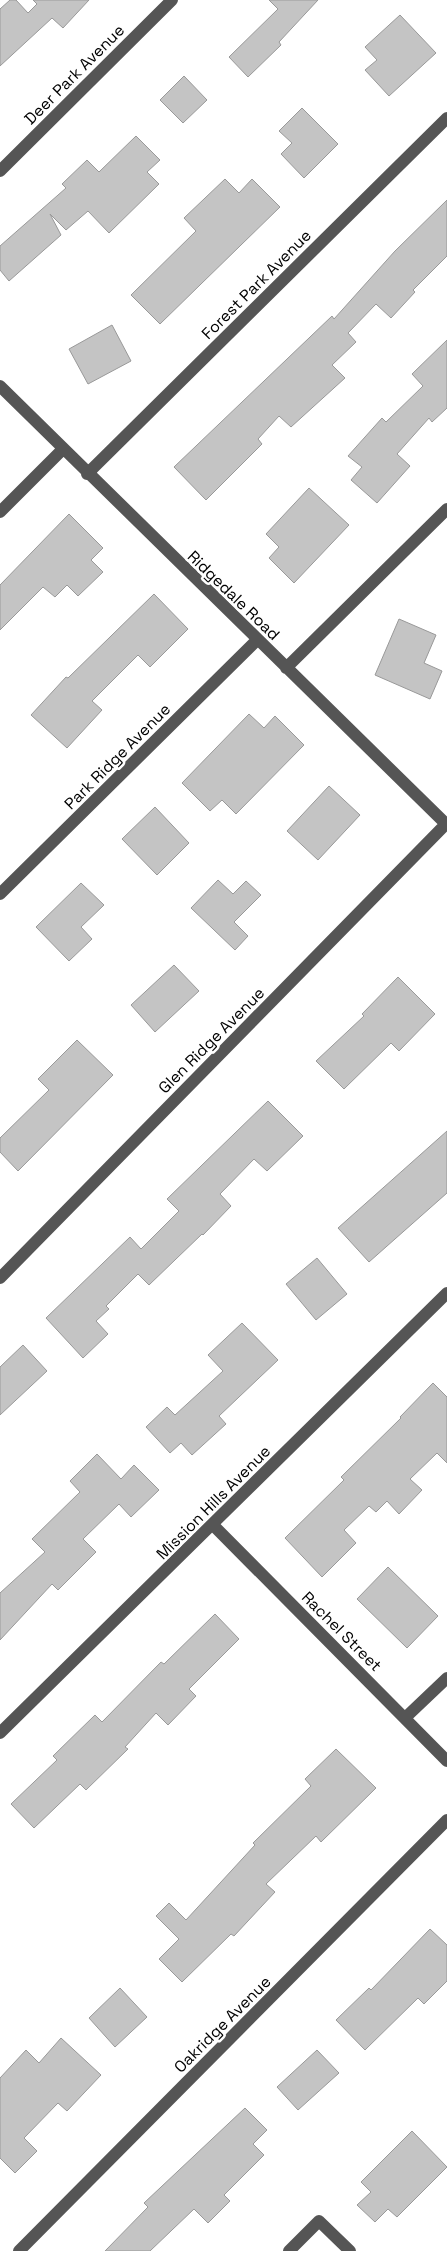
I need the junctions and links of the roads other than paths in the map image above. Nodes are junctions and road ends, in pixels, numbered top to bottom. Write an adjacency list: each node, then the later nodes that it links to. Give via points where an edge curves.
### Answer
1 (172, 0): 3 (street, Deer Park Avenue)
2 (447, 118): 6 (street, Forest Park Avenue)
3 (0, 171)
4 (0, 386): 5 (street, Ridgedale Road)
5 (63, 449): 6 (street, Ridgedale Road); 8 (street)
6 (88, 474): 9 (street, Ridgedale Road)
7 (447, 509): 10 (street)
8 (0, 512)
9 (257, 640): 10 (street, Ridgedale Road); 12 (street, Park Ridge Avenue)
10 (286, 668): 11 (street, Ridgedale Road)
11 (447, 825): 13 (street, Glen Ridge Avenue)
12 (0, 894)
13 (0, 1278)
14 (447, 1293): 15 (street, Mission Hills Avenue)
15 (213, 1524): 17 (street, Rachel Street); 18 (street, Mission Hills Avenue)
16 (447, 1678): 17 (street)
17 (406, 1718): 19 (street, Rachel Street)
18 (0, 1734)
19 (447, 1761)
20 (447, 1820): 21 (street, Oakridge Avenue)
21 (20, 2251)
22 (289, 2251): 23 (street, via 319,2221)
23 (350, 2251)

